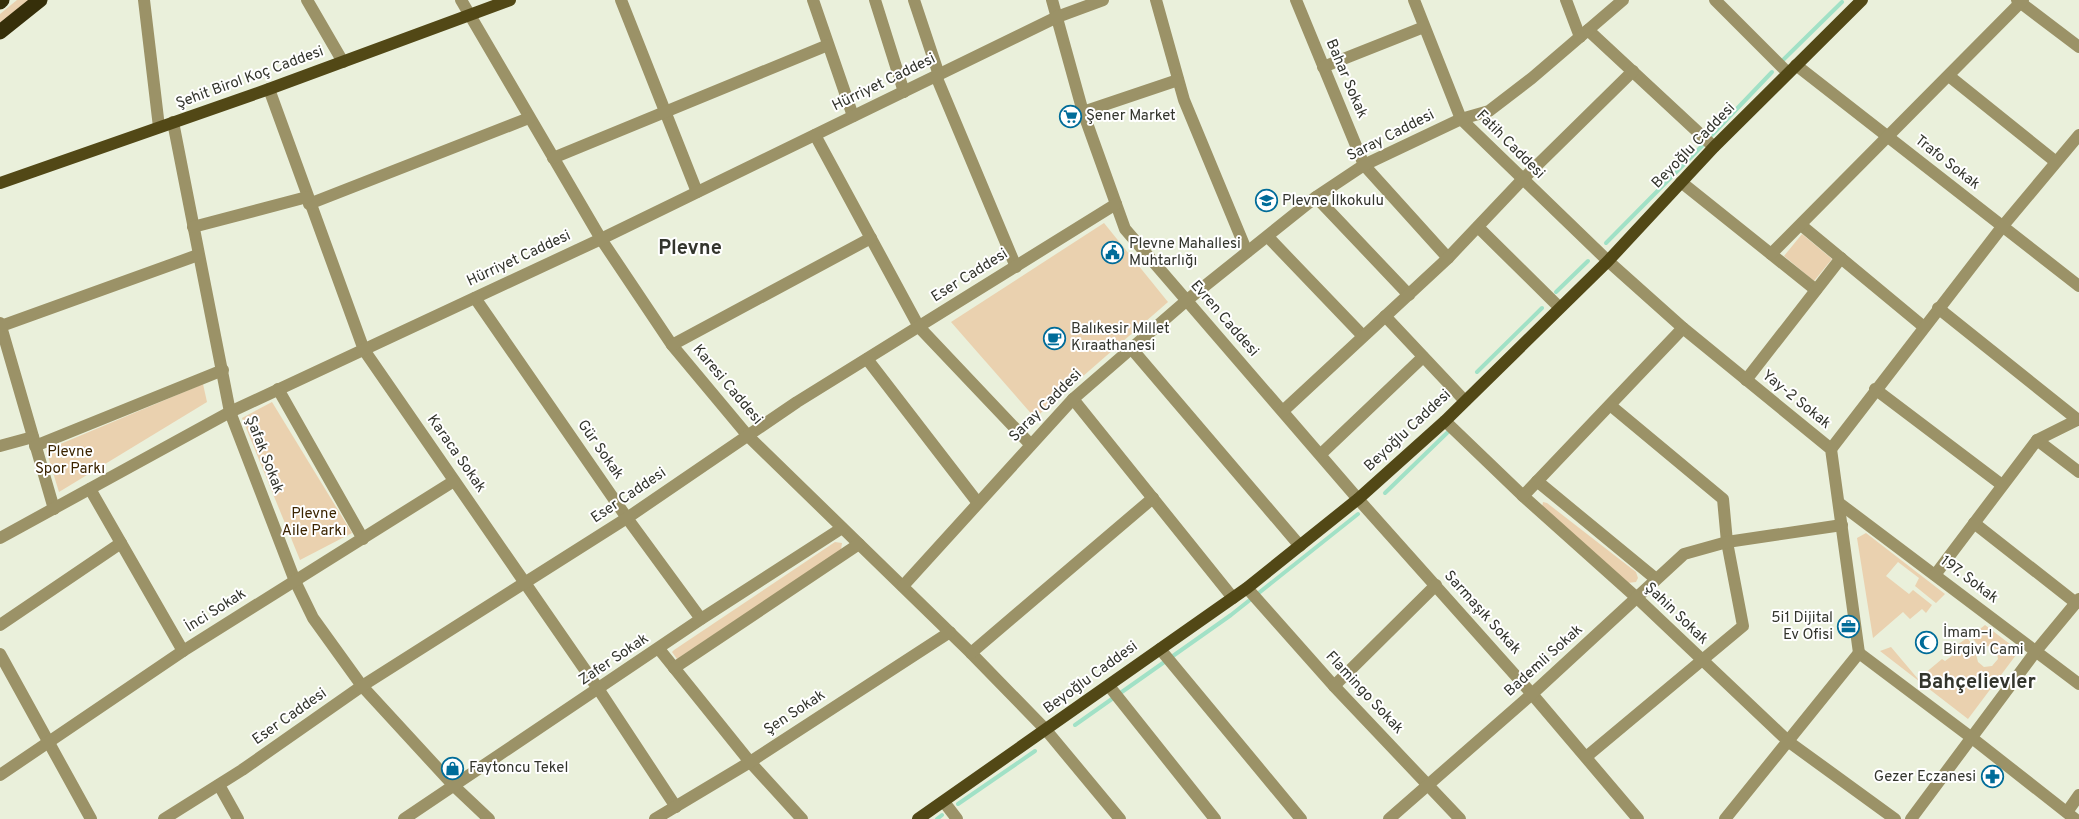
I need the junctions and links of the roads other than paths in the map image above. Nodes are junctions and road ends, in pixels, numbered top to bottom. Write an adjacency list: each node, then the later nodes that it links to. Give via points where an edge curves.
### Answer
1 (40, 0): 23 (highway)
2 (144, 0): 42 (street)
3 (307, 0): 27 (street)
4 (461, 0): 20 (street, Karesi Caddesi)
5 (510, 0): 20 (main road, Şehit Birol Koç Caddesi)
6 (621, 0): 36 (street)
7 (812, 0): 25 (street)
8 (875, 0): 35 (street)
9 (914, 0): 31 (street)
10 (1052, 0): 21 (street, Evren Caddesi)
11 (1103, 0): 21 (street, Hürriyet Caddesi)
12 (1156, 0): 33 (street)
13 (1296, 0): 28 (street, Bahar Sokak)
14 (1414, 0): 22 (street, Fatih Caddesi)
15 (1566, 0): 24 (street)
16 (1623, 0): 24 (street, Saray Caddesi)
17 (1715, 0): 29 (street, Trafo Sokak)
18 (2020, 1): 26 (street); 32 (street)
19 (1858, 2): 29 (main road, Beyoğlu Caddesi)
20 (470, 15): 27 (main road, Şehit Birol Koç Caddesi); 39 (street, Karesi Caddesi)
21 (1057, 18): 31 (street, Hürriyet Caddesi); 37 (street, Evren Caddesi)
22 (1424, 27): 28 (street); 40 (street, Fatih Caddesi)
23 (0, 32)
24 (1584, 33): 30 (street); 40 (street, Saray Caddesi, via 1488,111)
25 (828, 44): 36 (street); 38 (street)
26 (2079, 47)
27 (343, 62): 34 (main road, Şehit Birol Koç Caddesi)
28 (1323, 67): 49 (street, Bahar Sokak)
29 (1792, 69): 45 (street, Trafo Sokak); 46 (main road, Beyoğlu Caddesi)
30 (1633, 71): 46 (street); 50 (street)
31 (938, 76): 35 (street, Hürriyet Caddesi); 70 (street)
32 (1949, 76): 45 (street); 48 (street)
33 (1178, 80): 37 (street); 64 (street)
34 (268, 89): 41 (main road, Şehit Birol Koç Caddesi); 55 (street, Karaca Sokak)
35 (904, 92): 38 (street, Hürriyet Caddesi)
36 (665, 112): 47 (street); 53 (street)
37 (1083, 112): 56 (street, Evren Caddesi)
38 (853, 116): 44 (street, Hürriyet Caddesi)
39 (529, 118): 47 (street, Karesi Caddesi); 55 (street)
40 (1461, 119): 49 (street, Saray Caddesi); 50 (street, Fatih Caddesi)
41 (173, 122): 42 (main road, Şehit Birol Koç Caddesi); 58 (street, Şafak Sokak)
42 (159, 127): 52 (main road, Şehit Birol Koç Caddesi)
43 (2079, 134): 48 (street)
44 (815, 135): 53 (street, Hürriyet Caddesi); 62 (street)
45 (1888, 138): 57 (street); 60 (street, Trafo Sokak)
46 (1714, 147): 51 (main road, Beyoğlu Caddesi)
47 (553, 158): 63 (street, Karesi Caddesi)
48 (2056, 162): 60 (street)
49 (1364, 164): 54 (street, Saray Caddesi); 67 (street, Bahar Sokak)
50 (1522, 180): 59 (street); 69 (street, Fatih Caddesi)
51 (1681, 182): 65 (street); 69 (main road, Beyoğlu Caddesi)
52 (0, 183)
53 (697, 192): 63 (street, Hürriyet Caddesi)
54 (1316, 197): 61 (street, Saray Caddesi); 73 (street)
55 (308, 200): 58 (street); 86 (street, Karaca Sokak)
56 (1116, 204): 70 (street, Eser Caddesi); 75 (street, Evren Caddesi, via 1125,229)
57 (1801, 225): 65 (street); 68 (street)
58 (193, 227): 66 (street, Şafak Sokak)
59 (1478, 227): 67 (street); 76 (street)
60 (2002, 227): 71 (street, Trafo Sokak); 77 (street)
61 (1268, 237): 64 (street, Saray Caddesi); 83 (street)
62 (871, 238): 80 (street); 84 (street)
63 (601, 239): 74 (street, Hürriyet Caddesi); 84 (street, Karesi Caddesi)
64 (1247, 252): 75 (street, Saray Caddesi)
65 (1771, 254): 72 (street)
66 (198, 255): 79 (street); 89 (street, Şafak Sokak)
67 (1448, 258): 73 (street)
68 (1841, 258): 72 (street); 81 (street)
69 (1608, 261): 76 (main road, Beyoğlu Caddesi); 82 (street, Yay-2 Sokak)
70 (1016, 267): 80 (street, Eser Caddesi)
71 (2079, 286)
72 (1816, 290): 90 (street)
73 (1409, 294): 78 (street)
74 (475, 298): 86 (street, Hürriyet Caddesi); 118 (street, Gür Sokak)
75 (1186, 301): 85 (street, Saray Caddesi); 96 (street, Evren Caddesi)
76 (1560, 307): 94 (main road, Beyoğlu Caddesi)
77 (1938, 308): 81 (street); 98 (street)
78 (1386, 316): 83 (street); 87 (street)
79 (0, 324): 102 (street)
80 (920, 327): 88 (street, Eser Caddesi); 103 (street)
81 (1924, 327): 91 (street)
82 (1683, 328): 90 (street, Yay-2 Sokak); 95 (street)
83 (1363, 336): 96 (street)
84 (672, 345): 100 (street, Karesi Caddesi)
85 (1131, 348): 93 (street, Saray Caddesi); 127 (street)
86 (364, 350): 92 (street, Hürriyet Caddesi); 108 (street, Karaca Sokak)
87 (1423, 357): 94 (street); 106 (street)
88 (867, 359): 100 (street, Eser Caddesi); 115 (street)
89 (223, 370): 97 (street, Şafak Sokak); 102 (street)
90 (1746, 380): 105 (street, Yay-2 Sokak)
91 (1875, 389): 105 (street); 110 (street)
92 (278, 390): 97 (street, Hürriyet Caddesi); 123 (street)
93 (1073, 399): 103 (street, Saray Caddesi); 113 (street)
94 (1465, 401): 99 (main road, Beyoğlu Caddesi)
95 (1610, 405): 109 (street); 124 (street, via 1723,499)
96 (1283, 411): 106 (street, Evren Caddesi)
97 (230, 412): 111 (street, Hürriyet Caddesi); 130 (street, Şafak Sokak)
98 (2078, 419): 101 (street)
99 (1445, 421): 112 (street, Şahin Sokak); 114 (main road, Beyoğlu Caddesi)
100 (748, 436): 118 (street, Eser Caddesi); 121 (street, Karesi Caddesi)
101 (2037, 440): 107 (street); 110 (street)
102 (34, 441): 104 (street); 117 (street)
103 (1030, 444): 115 (street, Saray Caddesi)
104 (0, 446)
105 (1831, 449): 116 (street, Yay-2 Sokak)
106 (1321, 454): 114 (street, Evren Caddesi)
107 (2079, 472)
108 (454, 481): 123 (street, İnci Sokak); 131 (street, Karaca Sokak)
109 (1537, 481): 112 (street); 129 (street)
110 (2002, 485): 119 (street)
111 (90, 489): 117 (street, Hürriyet Caddesi); 125 (street)
112 (1523, 496): 136 (street, Şahin Sokak)
113 (1153, 498): 135 (street); 144 (street)
114 (1358, 498): 127 (main road, Beyoğlu Caddesi); 132 (street, Sarmaşık Sokak)
115 (978, 503): 133 (street, Saray Caddesi)
116 (1839, 503): 120 (street, Yay-2 Sokak); 128 (street, 197. Sokak)
117 (54, 509): 122 (street, Hürriyet Caddesi)
118 (627, 518): 131 (street, Eser Caddesi); 138 (street, Gür Sokak)
119 (1974, 522): 128 (street); 137 (street)
120 (1842, 525): 124 (street, Bademli Sokak); 145 (street, Yay-2 Sokak)
121 (842, 528): 126 (street, Karesi Caddesi); 138 (street, Zafer Sokak)
122 (0, 538)
123 (363, 539): 130 (street, İnci Sokak)
124 (1727, 542): 129 (street, Bademli Sokak, via 1684,554); 148 (street, via 1743,626)
125 (121, 543): 139 (street); 143 (street)
126 (859, 544): 133 (street, Karesi Caddesi); 149 (street)
127 (1300, 546): 134 (main road, Beyoğlu Caddesi)
128 (1935, 575): 142 (street, 197. Sokak)
129 (1656, 579): 136 (street, Bademli Sokak)
130 (295, 581): 143 (street, İnci Sokak); 151 (street, Şafak Sokak, via 313,618)
131 (525, 584): 151 (street, Eser Caddesi); 153 (street, Karaca Sokak)
132 (1436, 585): 152 (street); 155 (street, Sarmaşık Sokak)
133 (903, 586): 140 (street, Karesi Caddesi)
134 (1252, 593): 135 (main road, Beyoğlu Caddesi); 152 (street, Flamingo Sokak)
135 (1233, 598): 147 (main road, Beyoğlu Caddesi)
136 (1636, 598): 148 (street, Şahin Sokak); 155 (street, Bademli Sokak)
137 (2077, 601): 142 (street)
138 (701, 619): 141 (street, Zafer Sokak)
139 (0, 625)
140 (950, 632): 144 (street, Karesi Caddesi); 161 (street, Şen Sokak)
141 (659, 649): 149 (street); 153 (street, Zafer Sokak)
142 (2036, 651): 150 (street, 197. Sokak); 157 (street)
143 (183, 652): 159 (street, İnci Sokak)
144 (971, 653): 156 (street, Karesi Caddesi)
145 (1859, 653): 157 (street); 158 (street)
146 (0, 654): 159 (street)
147 (1165, 656): 154 (main road, Beyoğlu Caddesi); 181 (street)
148 (1701, 661): 158 (street, Şahin Sokak); 160 (street)
149 (674, 668): 161 (street)
150 (2079, 684)
151 (362, 686): 163 (street, Eser Caddesi); 165 (street, Şafak Sokak)
152 (1334, 686): 164 (street, Flamingo Sokak)
153 (599, 690): 165 (street, Zafer Sokak); 168 (street, Karaca Sokak)
154 (1114, 692): 156 (main road, Beyoğlu Caddesi); 180 (street)
155 (1532, 694): 160 (street, Sarmaşık Sokak); 164 (street, Bademli Sokak)
156 (1046, 730): 167 (main road, Beyoğlu Caddesi); 179 (street, Karesi Caddesi)
157 (1972, 738): 169 (street); 187 (street)
158 (1789, 742): 185 (street); 186 (street, Şahin Sokak)
159 (50, 744): 162 (street, İnci Sokak); 170 (street)
160 (1586, 757): 184 (street, Sarmaşık Sokak)
161 (750, 762): 168 (street, Şen Sokak); 176 (street)
162 (0, 775)
163 (218, 785): 171 (street, Eser Caddesi); 172 (street)
164 (1429, 785): 182 (street, Bademli Sokak); 183 (street, Flamingo Sokak)
165 (454, 786): 173 (street, Zafer Sokak); 174 (street, Şafak Sokak)
166 (2079, 795): 169 (street)
167 (944, 802): 177 (main road, Beyoğlu Caddesi); 178 (street)
168 (676, 807): 175 (street, Şen Sokak)
169 (2071, 816)
170 (91, 819)
171 (164, 819)
172 (238, 819)
173 (404, 819)
174 (489, 819)
175 (655, 819)
176 (802, 819)
177 (918, 819)
178 (957, 819)
179 (1120, 819)
180 (1215, 819)
181 (1301, 819)
182 (1389, 819)
183 (1460, 819)
184 (1638, 819)
185 (1726, 819)
186 (1895, 819)
187 (1911, 819)

